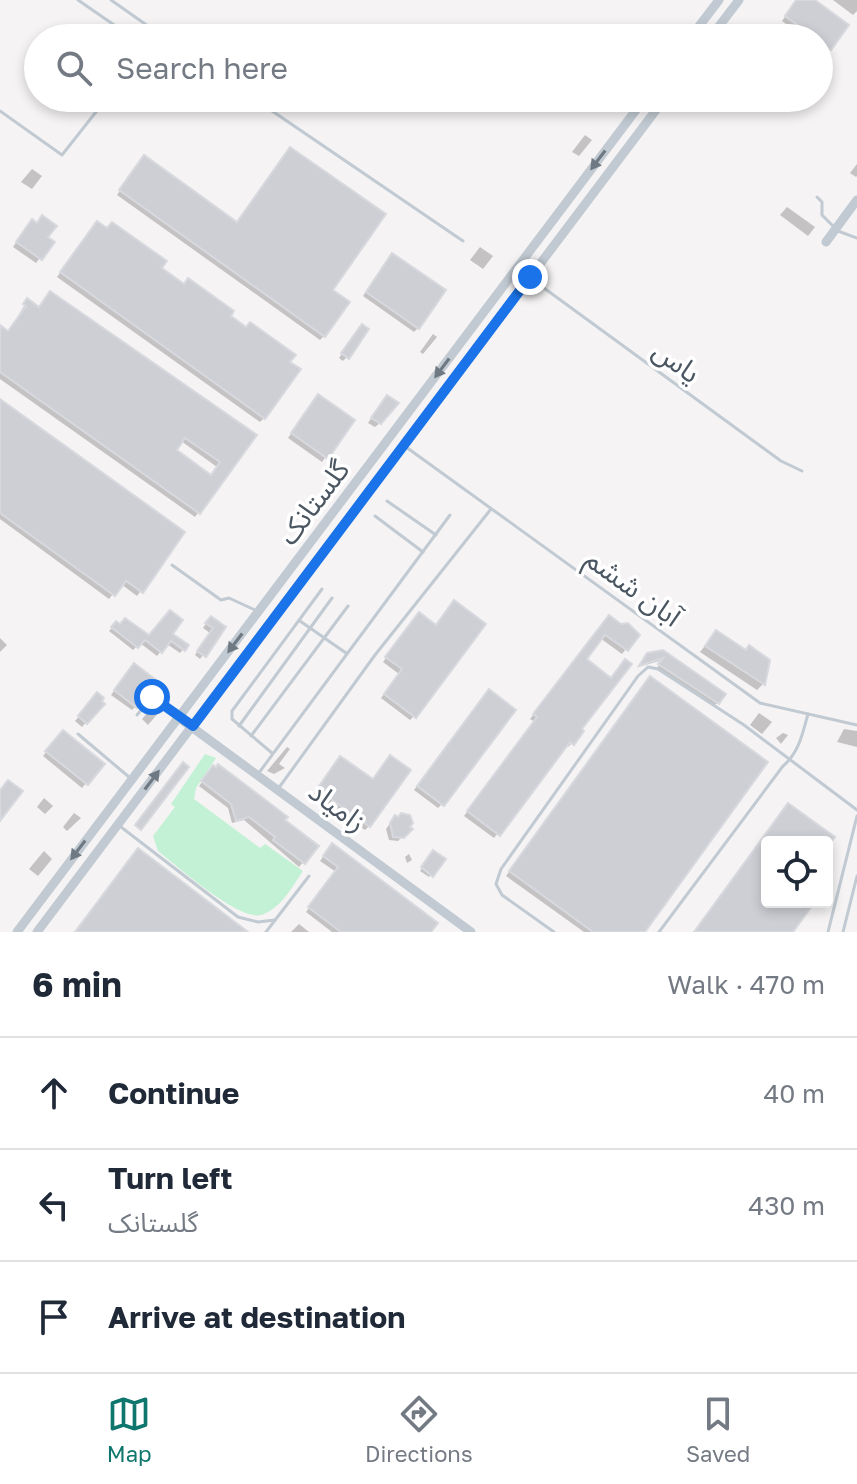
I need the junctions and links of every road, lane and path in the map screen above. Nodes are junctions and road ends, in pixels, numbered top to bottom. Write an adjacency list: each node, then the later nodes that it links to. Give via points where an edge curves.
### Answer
1 (78, 0): 5 (lane)
2 (111, 0): 6 (lane)
3 (719, 0): 7 (street)
4 (739, 0): 8 (street)
5 (113, 24)
6 (145, 24)
7 (701, 24)
8 (721, 24)
9 (0, 111): 10 (lane, via 62,155)
10 (96, 112)
11 (274, 112): 18 (lane)
12 (634, 112): 33 (street, گلستانک, one-way to 33)
13 (654, 112): 20 (street, گلستانک)
14 (817, 197): 16 (lane, via 822,215)
15 (857, 200): 16 (street)
16 (836, 228): 17 (lane); 19 (street)
17 (857, 238)
18 (463, 241)
19 (826, 242)
20 (530, 277): 21 (street, گلستانک); 22 (lane, یاس, via 781,461)
21 (403, 446): 24 (lane, آبان ششم); 42 (street, گلستانک)
22 (802, 471)
23 (387, 501): 27 (lane)
24 (491, 509): 38 (lane, آبان ششم, via 760,703); 50 (lane)
25 (450, 515): 27 (lane)
26 (375, 516): 28 (lane)
27 (436, 535): 28 (lane)
28 (423, 552): 37 (lane)
29 (172, 565): 33 (lane, via 221,600 240,601)
30 (322, 589): 34 (lane)
31 (332, 598): 35 (lane)
32 (348, 606): 36 (lane)
33 (258, 612): 40 (street, گلستانک, one-way to 40)
34 (299, 620): 35 (lane); 43 (lane, via 232,711)
35 (310, 628): 36 (lane); 43 (lane)
36 (325, 638): 37 (lane); 45 (lane)
37 (346, 653): 46 (lane)
38 (808, 714): 41 (lane, آبان ششم); 47 (lane)
39 (137, 715): 40 (lane, via 152,697)
40 (178, 717): 42 (street, زامیاد); 49 (street, گلستانک)
41 (857, 725)
42 (193, 726): 48 (street, زامیاد); 53 (street, گلستانک, one-way to 42)
43 (239, 726): 45 (lane)
44 (78, 734): 49 (lane)
45 (251, 736): 46 (lane)
46 (272, 753): 48 (lane)
47 (790, 761): 51 (lane); 61 (lane, via 732,717 648,667 501,869 496,884 502,895); 62 (lane)
48 (258, 774): 50 (street, زامیاد)
49 (132, 779): 57 (street, گلستانک, one-way to 57)
50 (278, 789): 60 (street, زامیاد)
51 (857, 810)
52 (857, 816): 63 (lane)
53 (118, 825): 56 (lane, via 238,917); 58 (street, گلستانک)
54 (309, 876): 56 (lane)
55 (857, 876): 64 (lane)
56 (275, 920): 59 (lane)
57 (17, 932)
58 (37, 932)
59 (266, 932)
60 (471, 932)
61 (554, 932)
62 (659, 932)
63 (828, 932)
64 (843, 932)

